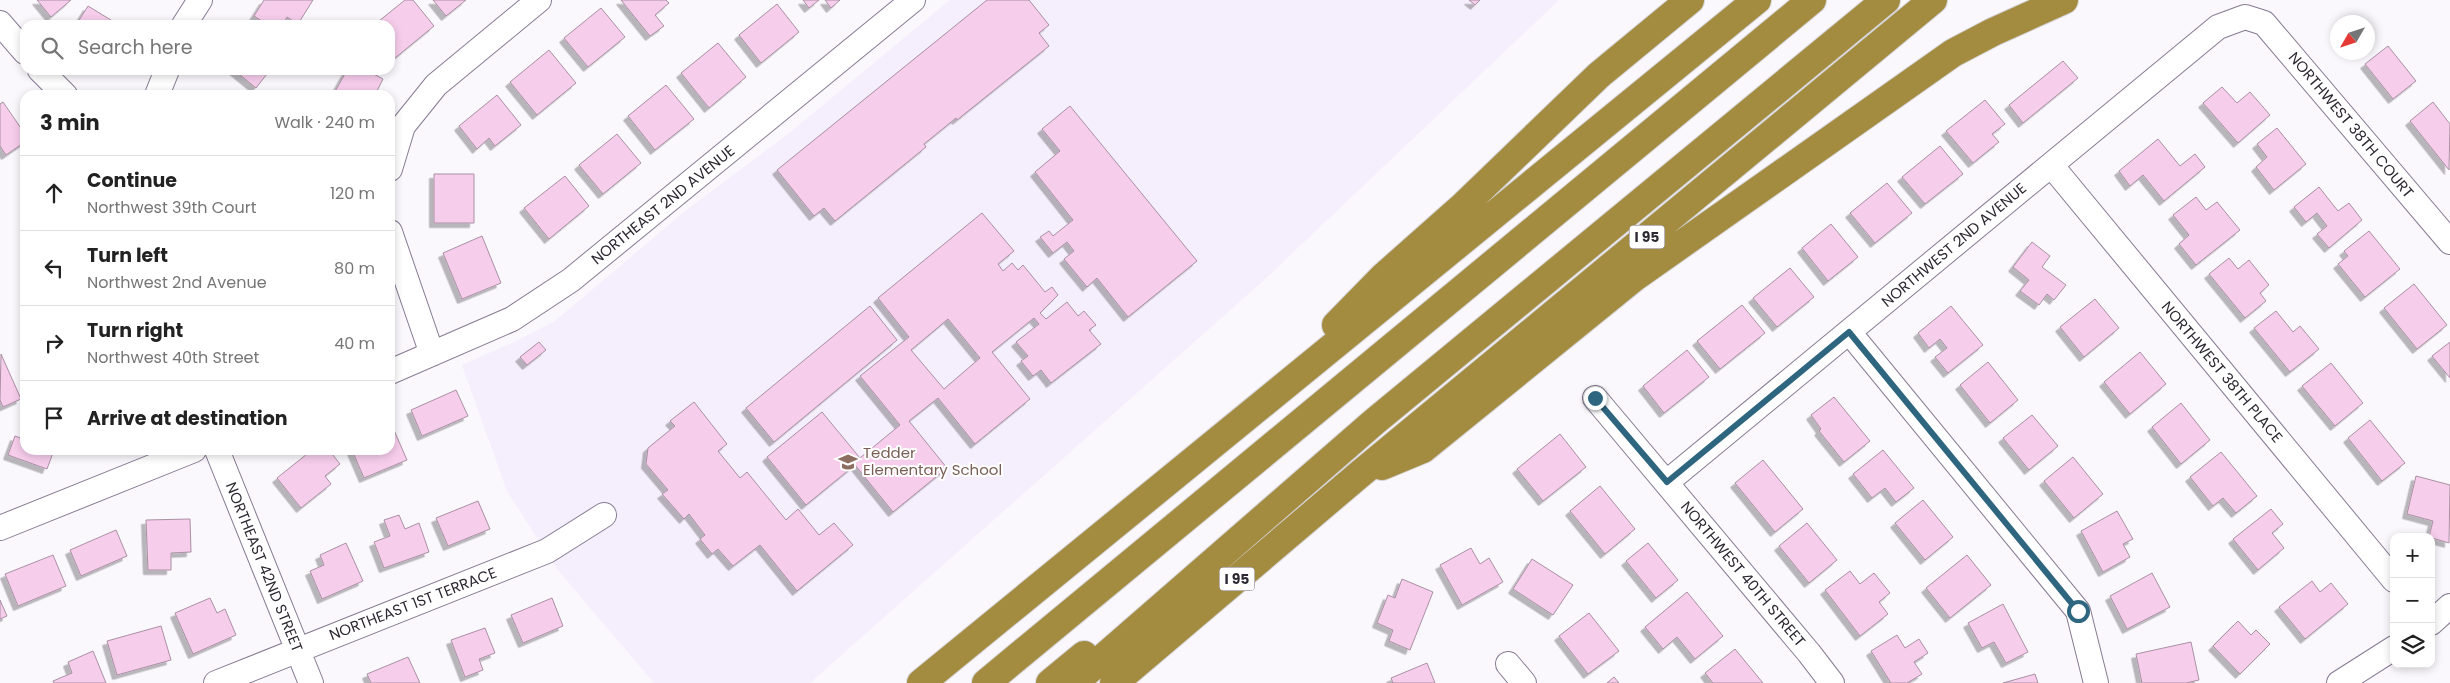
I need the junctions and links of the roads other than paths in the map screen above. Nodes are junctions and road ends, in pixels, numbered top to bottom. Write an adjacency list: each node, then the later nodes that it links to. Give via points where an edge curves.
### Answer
1 (200, 0): 11 (street)
2 (539, 0): 18 (street, via 436,85 403,126)
3 (913, 0): 23 (street, NORTHEAST 2ND AVENUE, via 571,280 512,319)
4 (1690, 0): 27 (highway, via 1599,75 1462,207 1383,277)
5 (1757, 0): 27 (highway)
6 (1812, 0): 43 (highway)
7 (1886, 0): 26 (highway)
8 (1933, 0): 30 (highway, I 95)
9 (2064, 0): 30 (highway, via 1953,53 1634,277 1423,449)
10 (2245, 17): 19 (street, NORTHWEST 2ND AVENUE, via 2218,27); 20 (street, NORTHWEST 38TH COURT, via 2264,23)
11 (187, 20)
12 (0, 22): 13 (street)
13 (20, 46)
14 (45, 75): 16 (street)
15 (165, 75): 17 (street)
16 (60, 90)
17 (159, 90)
18 (395, 152)
19 (2050, 165): 22 (street, NORTHWEST 2ND AVENUE); 34 (street, NORTHWEST 38TH PLACE)
20 (2450, 242)
21 (395, 247): 23 (street)
22 (1849, 332): 31 (street, NORTHWEST 2ND AVENUE); 49 (street, via 2078,611)
23 (432, 354): 24 (street, NORTHEAST 2ND AVENUE)
24 (395, 370)
25 (1595, 398): 31 (street, NORTHWEST 40TH STREET)
26 (1374, 422): 44 (highway, via 1296,481); 45 (highway)
27 (1225, 436): 42 (highway)
28 (182, 455): 33 (street)
29 (219, 455): 37 (street, NORTHEAST 42ND STREET)
30 (1360, 474): 46 (highway, I 95)
31 (1667, 482): 48 (street, NORTHWEST 40TH STREET)
32 (604, 515): 37 (street, NORTHEAST 1ST TERRACE, via 547,551)
33 (0, 528)
34 (2392, 578)
35 (2450, 606): 36 (street)
36 (2435, 619)
37 (297, 649): 40 (street, NORTHEAST 1ST TERRACE); 41 (street, NORTHEAST 42ND STREET)
38 (2390, 651): 50 (street)
39 (1508, 664): 47 (street)
40 (216, 683)
41 (311, 683)
42 (921, 683)
43 (986, 683)
44 (1050, 683)
45 (1074, 683)
46 (1114, 683)
47 (1524, 683)
48 (1832, 683)
49 (2096, 683)
50 (2339, 683)

